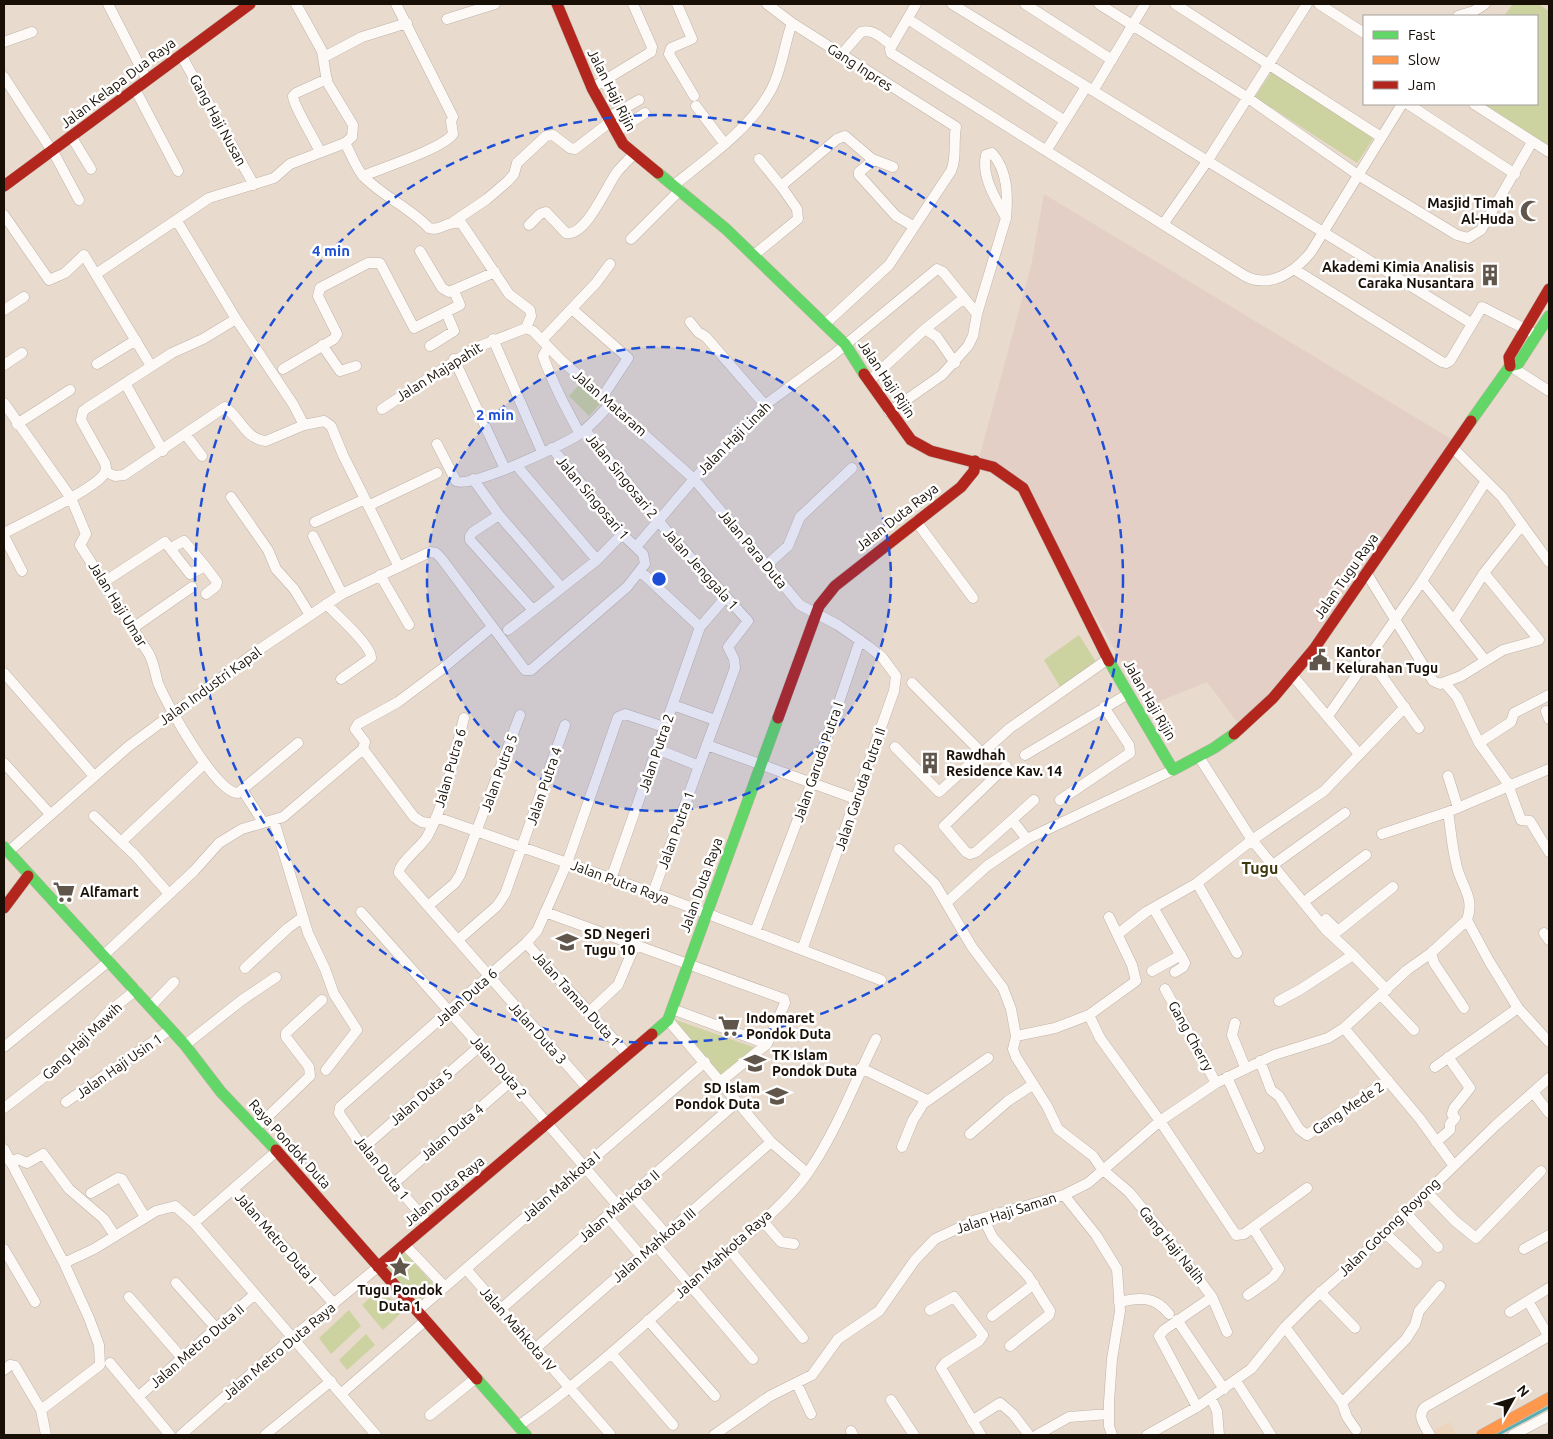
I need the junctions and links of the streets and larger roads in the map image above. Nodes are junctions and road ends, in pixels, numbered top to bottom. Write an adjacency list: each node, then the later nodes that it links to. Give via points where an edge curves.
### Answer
1 (108, 4): 36 (street)
2 (250, 4): 29 (street, Jalan Kelapa Dua Raya)
3 (296, 4): 31 (street)
4 (396, 4): 22 (street)
5 (495, 4): 21 (street)
6 (557, 4): 37 (street, Jalan Haji Rijin)
7 (633, 4): 37 (street, via 651,52)
8 (677, 4): 52 (street, via 692,38 670,48 669,54 695,101)
9 (767, 4): 23 (street, Gang Inpres)
10 (916, 4): 20 (street)
11 (952, 4): 39 (street)
12 (1024, 4): 32 (street)
13 (1099, 4): 24 (street)
14 (1145, 4): 24 (street)
15 (1175, 4): 33 (street)
16 (1307, 4): 33 (street)
17 (1319, 4): 26 (street)
18 (1485, 4): 19 (street)
19 (1460, 15)
20 (908, 18): 28 (street); 46 (street)
21 (447, 19)
22 (407, 23): 31 (street, via 362,37); 65 (street, via 453,117 453,134 430,149)
23 (792, 23): 30 (street, Gang Inpres); 52 (street, via 772,90)
24 (1133, 25): 32 (street); 40 (street)
25 (32, 32): 27 (street)
26 (1363, 32)
27 (4, 42)
28 (892, 45): 30 (street, via 873,32 865,31); 54 (street, via 891,53)
29 (181, 55): 36 (street, Jalan Kelapa Dua Raya); 67 (street, Gang Haji Nusan)
30 (841, 55): 78 (street, Gang Inpres, via 956,128 954,165)
31 (324, 57): 35 (street)
32 (1112, 60): 39 (street)
33 (1269, 65): 40 (street); 49 (street)
34 (4, 76): 53 (street)
35 (327, 79): 51 (street, via 352,125 352,137); 55 (street, via 293,96)
36 (147, 80): 38 (street, Jalan Kelapa Dua Raya)
37 (592, 88): 47 (street, Jalan Haji Rijin)
38 (135, 89): 48 (street, Jalan Kelapa Dua Raya); 63 (street)
39 (1089, 89): 46 (street); 60 (street)
40 (1248, 98): 60 (street); 66 (street)
41 (639, 100): 47 (street)
42 (1401, 105): 49 (street)
43 (1410, 105): 64 (street)
44 (1476, 105): 50 (street)
45 (645, 113): 47 (street)
46 (1065, 121): 54 (street)
47 (611, 124): 57 (street, Jalan Haji Rijin); 75 (street, via 575,149 552,135 546,136 517,163 508,181)
48 (71, 136): 53 (street, Jalan Kelapa Dua Raya); 62 (street)
49 (1381, 137): 66 (street)
50 (1532, 142): 56 (street); 64 (street)
51 (345, 143): 55 (street); 65 (street)
52 (724, 143): 70 (street)
53 (52, 151): 68 (street, Jalan Kelapa Dua Raya); 71 (street)
54 (1046, 151): 76 (street)
55 (320, 152): 67 (street, via 290,164 274,178)
56 (1549, 152)
57 (634, 154): 70 (street, Jalan Haji Rijin); 77 (street, via 618,171 594,211 575,231 566,233 546,212)
58 (759, 159): 69 (street)
59 (874, 160): 61 (street); 69 (street, via 849,138 841,136); 78 (street, via 859,175 896,216)
60 (1208, 160): 76 (street); 79 (street)
61 (893, 167)
62 (91, 169)
63 (178, 171)
64 (1515, 174): 66 (street, via 1481,230 1468,238)
65 (363, 176): 75 (street, via 432,229)
66 (1358, 176): 79 (street)
67 (254, 185): 74 (street, via 213,196)
68 (4, 186)
69 (781, 186): 82 (street, via 797,209 798,219)
70 (677, 187): 80 (street); 82 (street, Jalan Haji Rijin)
71 (80, 200)
72 (4, 215): 86 (street, via 49,280 65,273 84,255)
73 (1006, 218): 73 (street, via 988,182 986,155 992,154 999,161 1007,193); 94 (street)
74 (177, 221): 86 (street); 96 (street)
75 (453, 222): 85 (street, via 465,228)
76 (1164, 223): 84 (street, via 1252,280 1268,281)
77 (530, 225)
78 (913, 226): 98 (street, via 883,271)
79 (1323, 233): 84 (street, via 1311,252); 99 (street)
80 (631, 238)
81 (420, 251): 88 (street, via 442,288)
82 (754, 255): 98 (street, Jalan Haji Rijin)
83 (610, 264): 91 (street)
84 (1294, 269): 99 (street, via 1442,362 1450,361)
85 (495, 272): 88 (street); 100 (street, via 509,294 530,310 532,316)
86 (96, 274): 105 (street)
87 (1549, 289): 102 (street, Jalan Tugu Raya)
88 (454, 291): 93 (street, via 460,304)
89 (24, 297): 92 (street)
90 (964, 298): 94 (street); 101 (street); 107 (street, Jalan Haji Linah, via 937,269)
91 (572, 309): 106 (street); 123 (street, via 628,358)
92 (4, 310)
93 (446, 312): 108 (street, via 416,332 383,267 373,262 318,291 337,334); 109 (street, via 454,331)
94 (977, 314): 112 (street, via 973,336)
95 (1549, 316): 103 (street, Jalan Tugu Raya)
96 (236, 319): 115 (street); 130 (street)
97 (690, 322): 126 (street)
98 (825, 324): 107 (street, Jalan Haji Rijin)
99 (1471, 324): 102 (street, via 1479,310 1485,307)
100 (526, 328): 104 (street, Jalan Majapahit); 106 (street, Jalan Mataram)
101 (925, 329): 112 (street, via 937,337); 119 (street)
102 (1526, 329): 103 (street); 117 (street, Jalan Tugu Raya, via 1508,357)
103 (1537, 336): 117 (street, Jalan Tugu Raya, via 1518,364)
104 (493, 339): 111 (street, Jalan Majapahit); 137 (street)
105 (136, 340): 113 (street); 115 (street)
106 (545, 344): 123 (street, Jalan Mataram); 131 (street, Jalan Singosari 2, via 543,356 557,392)
107 (845, 344): 119 (street, Jalan Haji Rijin); 126 (street, Jalan Haji Linah)
108 (322, 345): 116 (street, via 340,371); 118 (street)
109 (430, 346)
110 (22, 353): 114 (street)
111 (454, 360): 127 (street, Jalan Majapahit); 142 (street)
112 (955, 363): 128 (street)
113 (97, 364)
114 (4, 365)
115 (151, 366): 120 (street)
116 (356, 366)
117 (1510, 366): 122 (street); 135 (street, Jalan Tugu Raya)
118 (283, 369)
119 (870, 380): 128 (street, Jalan Haji Rijin)
120 (125, 383): 136 (street); 143 (street, via 87,408 81,416 82,424 105,463)
121 (70, 390): 129 (street)
122 (1549, 391)
123 (603, 396): 125 (street, Jalan Mataram)
124 (4, 403): 129 (street)
125 (612, 403): 131 (street); 146 (street, Jalan Mataram)
126 (765, 404): 146 (street, Jalan Haji Linah)
127 (382, 409)
128 (890, 412): 139 (street, Jalan Haji Rijin, via 911,440 931,452)
129 (17, 424): 149 (street)
130 (304, 425): 132 (street, via 266,441 260,440 253,437 225,407); 150 (street, via 324,421 331,426)
131 (582, 432): 134 (street); 154 (street, Jalan Singosari 2)
132 (186, 435): 136 (street); 138 (street)
133 (437, 444): 145 (street, via 460,484)
134 (552, 448): 137 (street); 156 (street, Jalan Singosari 1)
135 (1453, 448): 147 (street); 169 (street, Jalan Tugu Raya)
136 (163, 451): 143 (street, via 124,475)
137 (542, 452): 140 (street)
138 (202, 456)
139 (975, 461): 152 (street, Jalan Duta Raya, via 974,471 966,482); 192 (street, Jalan Haji Rijin, via 1004,473 1023,488)
140 (516, 465): 142 (street); 161 (street)
141 (852, 468): 163 (street, via 800,518 788,546)
142 (505, 469): 145 (street)
143 (106, 472): 149 (street)
144 (437, 474): 150 (street)
145 (473, 479): 151 (street)
146 (694, 479): 154 (street, Jalan Haji Linah); 163 (street, Jalan Para Duta)
147 (1486, 481): 155 (street); 172 (street)
148 (231, 496): 181 (street)
149 (71, 498): 157 (street); 171 (street, Jalan Haji Umar, via 86,535 80,545)
150 (368, 502): 153 (street); 165 (street)
151 (499, 515): 174 (street); 180 (street, via 473,532 470,540)
152 (916, 521): 178 (street); 182 (street, Jalan Duta Raya, via 835,586)
153 (315, 522)
154 (660, 522): 159 (street, Jalan Haji Linah); 177 (street, Jalan Jenggala 1)
155 (1522, 525): 162 (street); 168 (street)
156 (622, 534): 159 (street, Jalan Singosari 1); 161 (street)
157 (4, 535): 166 (street)
158 (314, 536): 176 (street)
159 (636, 547): 167 (street, via 645,559)
160 (171, 548): 164 (street, via 184,541); 164 (street, via 190,574); 171 (street, via 167,542 162,542)
161 (597, 560): 174 (street)
162 (1549, 562)
163 (767, 565): 182 (street, Jalan Para Duta, via 796,601)
164 (205, 566): 175 (street, via 217,584)
165 (400, 567): 170 (street, Jalan Industri Kapal); 186 (street, Jalan Industri Kapal, via 433,551)
166 (22, 571)
167 (641, 572): 186 (street, via 528,671); 187 (street)
168 (1484, 573): 184 (street); 193 (street, via 1539,640 1514,645)
169 (1367, 574): 183 (street); 196 (street, Jalan Tugu Raya)
170 (380, 575): 176 (street, Jalan Industri Kapal); 185 (street)
171 (104, 582): 188 (street, Jalan Haji Umar)
172 (1422, 582): 183 (street); 184 (street)
173 (192, 587): 188 (street)
174 (561, 587): 180 (street)
175 (206, 594)
176 (342, 594): 179 (street, Jalan Industri Kapal)
177 (726, 597): 187 (street, Jalan Putra 2); 194 (street, Jalan Jenggala 1, via 748,622 728,647)
178 (974, 598)
179 (326, 604): 181 (street, Jalan Industri Kapal); 197 (street, via 371,654 371,658)
180 (533, 610): 189 (street)
181 (310, 615): 205 (street, Jalan Industri Kapal)
182 (815, 615): 190 (street); 225 (street, Jalan Duta Raya)
183 (1396, 618): 191 (street); 199 (street, via 1433,680)
184 (1454, 620): 193 (street)
185 (409, 625)
186 (492, 627): 217 (street, Jalan Putra Raya, via 398,702 356,726 355,730 365,742)
187 (700, 627): 202 (street, Jalan Putra 2)
188 (133, 628): 205 (street, Jalan Haji Umar, via 155,664 158,683)
189 (508, 630)
190 (860, 640): 232 (street, Jalan Garuda Putra I); 235 (street, Jalan Garuda Putra II, via 882,656 893,671 896,683)
191 (1369, 658): 204 (street); 207 (street)
192 (1108, 659): 200 (street, Jalan Haji Rijin); 219 (street, via 1010,728)
193 (1485, 660): 199 (street)
194 (735, 664): 209 (street, Jalan Putra 1)
195 (4, 673): 230 (street)
196 (1293, 676): 207 (street); 222 (street, Jalan Tugu Raya, via 1232,735)
197 (340, 679)
198 (912, 683): 219 (street)
199 (1443, 684): 214 (street, via 1456,697)
200 (1128, 694): 203 (street); 229 (street, Jalan Haji Rijin)
201 (1549, 695): 214 (street, via 1514,713 1511,722)
202 (673, 705): 209 (street); 211 (street, Jalan Putra 2)
203 (1104, 707): 221 (street); 237 (street, via 1129,745 1130,753)
204 (1404, 707): 212 (street); 220 (street)
205 (174, 712): 224 (street, Jalan Haji Umar); 230 (street, Jalan Industri Kapal)
206 (520, 715): 246 (street, Jalan Putra 5)
207 (1328, 716): 220 (street)
208 (464, 718): 244 (street, Jalan Putra 6)
209 (715, 720): 215 (street, Jalan Putra 1)
210 (565, 725): 251 (street, Jalan Putra 4)
211 (664, 727): 218 (street, Jalan Putra 2); 257 (street, Jalan Duta 6, via 625,714 618,717)
212 (1419, 728)
213 (298, 743): 234 (street)
214 (1480, 743): 233 (street)
215 (707, 745): 225 (street); 226 (street, Jalan Putra 1)
216 (895, 748): 219 (street, via 939,792)
217 (362, 749): 243 (street); 244 (street, Jalan Putra Raya, via 414,817 422,822)
218 (657, 749): 226 (street); 259 (street, Jalan Putra 2)
219 (982, 753)
220 (1359, 754): 249 (street, via 1324,792)
221 (1025, 755)
222 (1198, 757): 229 (street, Jalan Tugu Raya); 249 (street)
223 (4, 763): 240 (street)
224 (204, 764): 234 (street, Jalan Haji Umar, via 229,791 234,794); 250 (street)
225 (760, 765): 232 (street); 271 (street, Jalan Duta Raya)
226 (699, 766): 262 (street, Jalan Putra 1)
227 (1006, 766): 242 (street, via 944,826 970,854)
228 (1549, 769): 233 (street)
229 (1173, 770): 248 (street)
230 (94, 776): 240 (street, Jalan Industri Kapal)
231 (1448, 776): 238 (street)
232 (812, 782): 235 (street); 275 (street, Jalan Garuda Putra I)
233 (1508, 786): 238 (street); 254 (street, via 1521,820 1530,821)
234 (243, 791): 245 (street)
235 (856, 799): 280 (street, Jalan Garuda Putra II)
236 (1034, 800): 242 (street)
237 (1060, 800)
238 (1450, 811): 247 (street); 274 (street, via 1456,866 1471,908)
239 (1345, 813): 256 (street)
240 (50, 814): 253 (street, Jalan Industri Kapal)
241 (94, 816): 250 (street)
242 (1012, 820): 248 (street)
243 (274, 821): 245 (street); 272 (street)
244 (434, 821): 246 (street, Jalan Putra Raya); 266 (street, Jalan Putra 6, via 422,845 398,870)
245 (263, 822): 263 (street, via 219,842)
246 (477, 830): 251 (street, Jalan Putra Raya); 266 (street, Jalan Putra 5, via 457,880)
247 (1382, 834)
248 (1027, 839): 265 (street, via 987,866)
249 (1252, 840): 256 (street); 260 (street); 284 (street, via 1326,930)
250 (121, 842): 263 (street)
251 (523, 848): 257 (street, Jalan Putra Raya); 277 (street, Jalan Putra 4, via 502,901)
252 (899, 849): 265 (street, Gang Haji Nalih, via 935,884)
253 (6, 850): 258 (street)
254 (1549, 852)
255 (1366, 855): 264 (street)
256 (1277, 862): 264 (street)
257 (567, 863): 259 (street, Jalan Putra Raya); 270 (street, Jalan Duta 6)
258 (28, 876): 267 (street); 285 (street, Raya Pondok Duta)
259 (611, 879): 262 (street, Jalan Putra Raya)
260 (1197, 883): 268 (street); 281 (street)
261 (1393, 887): 264 (street, via 1338,931)
262 (653, 893): 271 (street, Jalan Putra Raya)
263 (169, 894): 285 (street)
264 (1309, 898)
265 (946, 903): 310 (street, Gang Haji Nalih, via 972,948 1003,988 1012,1010)
266 (428, 906): 277 (street, Jalan Duta 3)
267 (4, 908)
268 (1154, 909): 276 (street); 283 (street)
269 (361, 912): 302 (street, Jalan Duta 2)
270 (545, 912): 278 (street, Jalan Duta 6, via 537,930); 279 (street)
271 (707, 914): 275 (street, Jalan Putra Raya); 286 (street, Jalan Duta Raya)
272 (303, 917): 287 (street); 325 (street, via 334,994 358,1030)
273 (1109, 917): 276 (street)
274 (1467, 920): 282 (street, Jalan Haji Saman); 301 (street)
275 (755, 932): 280 (street, Jalan Putra Raya)
276 (1118, 934): 305 (street, via 1136,982)
277 (458, 940): 291 (street, Jalan Duta 3)
278 (526, 943): 291 (street, Jalan Duta 6); 303 (street, Jalan Taman Duta 1)
279 (635, 945): 286 (street); 303 (street, via 618,985)
280 (802, 950): 292 (street, Jalan Putra Raya)
281 (1237, 953)
282 (1431, 953): 296 (street, Jalan Haji Saman); 300 (street, via 1434,963)
283 (1181, 955): 288 (street); 289 (street, via 1185,964)
284 (1353, 955): 296 (street); 298 (street, via 1302,990)
285 (107, 958): 295 (street, Raya Pondok Duta); 315 (street)
286 (688, 964): 304 (street, Jalan Duta Raya); 313 (street, via 784,999)
287 (245, 968)
288 (1152, 971)
289 (1175, 972)
290 (276, 977): 314 (street)
291 (488, 977): 302 (street, Jalan Duta 6); 333 (street, Jalan Duta 3)
292 (881, 980)
293 (174, 982): 299 (street)
294 (1165, 989): 331 (street, Gang Cherry)
295 (136, 990): 299 (street, Raya Pondok Duta); 338 (street, Gang Haji Mawih, via 105,1015 70,1056)
296 (1384, 992): 307 (street, Jalan Haji Saman); 309 (street)
297 (322, 1000): 343 (street, via 286,1033 309,1067 310,1076)
298 (1279, 1001)
299 (151, 1006): 308 (street, Raya Pondok Duta)
300 (1464, 1008)
301 (1518, 1008): 312 (street); 318 (street)
302 (450, 1012): 316 (street, Jalan Duta 2); 339 (street, Jalan Duta 6, via 342,1103)
303 (588, 1013): 317 (street, Jalan Taman Duta 1)
304 (670, 1014): 313 (street); 317 (street, Jalan Duta Raya); 321 (street)
305 (1090, 1015): 310 (street, via 1055,1028); 341 (street, via 1100,1038)
306 (1235, 1023): 322 (street, via 1232,1035)
307 (1344, 1028): 320 (street, Jalan Haji Saman, via 1328,1038); 328 (street)
308 (172, 1029): 314 (street, Raya Pondok Duta); 336 (street, Jalan Haji Usin 1)
309 (1414, 1030)
310 (1016, 1036): 332 (street, Gang Haji Nalih, via 1013,1049)
311 (876, 1039): 324 (street, Jalan Mahkota Raya)
312 (1549, 1042)
313 (767, 1044): 330 (street)
314 (186, 1045): 343 (street, Raya Pondok Duta, via 221,1092)
315 (4, 1046)
316 (480, 1046): 329 (street, Jalan Duta 2); 348 (street, Jalan Duta 5)
317 (628, 1055): 333 (street, Jalan Duta Raya)
318 (1448, 1057): 323 (street); 346 (street, via 1470,1088 1454,1108 1452,1114 1455,1118 1450,1130)
319 (988, 1058): 335 (street)
320 (1260, 1061): 322 (street, Jalan Haji Saman); 328 (street, Gang Mede 2, via 1271,1090 1307,1135)
321 (705, 1062): 330 (street); 353 (street, Jalan Mahkota I)
322 (1246, 1067): 326 (street, Jalan Haji Saman)
323 (1435, 1067)
324 (861, 1068): 335 (street); 357 (street, Jalan Mahkota Raya)
325 (326, 1070)
326 (1227, 1076): 331 (street, Jalan Haji Saman); 349 (street)
327 (1549, 1078): 334 (street, Jalan Gotong Royong)
328 (1388, 1080): 346 (street)
329 (511, 1081): 342 (street, Jalan Duta 2); 358 (street, Jalan Duta 4)
330 (720, 1082): 337 (street)
331 (1216, 1083): 341 (street, Jalan Haji Saman)
332 (1032, 1085): 344 (street); 355 (street, Gang Haji Nalih, via 1063,1134 1093,1156)
333 (588, 1089): 342 (street, Jalan Duta Raya)
334 (1533, 1092): 340 (street); 354 (street, Jalan Gotong Royong)
335 (927, 1100): 347 (street, via 917,1112)
336 (66, 1102)
337 (737, 1102): 345 (street); 363 (street, Jalan Mahkota II)
338 (4, 1108)
339 (339, 1110): 348 (street, Jalan Duta 1)
340 (1549, 1113)
341 (1160, 1121): 355 (street, Jalan Haji Saman); 373 (street, via 1236,1235)
342 (547, 1123): 353 (street, Jalan Duta 2); 372 (street, Jalan Duta Raya)
343 (256, 1128): 351 (street, Raya Pondok Duta)
344 (970, 1134)
345 (771, 1142): 357 (street); 375 (street, Jalan Mahkota III)
346 (1436, 1142): 354 (street)
347 (902, 1147)
348 (363, 1148): 358 (street, Jalan Duta 1)
349 (1259, 1148)
350 (4, 1149): 352 (street)
351 (276, 1151): 360 (street); 388 (street, Raya Pondok Duta)
352 (9, 1166): 377 (street, via 18,1159 27,1163 44,1154 70,1189 104,1219); 386 (street)
353 (584, 1166): 365 (street, Jalan Duta 2); 389 (street, Jalan Mahkota I)
354 (1454, 1166): 361 (street, Jalan Gotong Royong)
355 (1102, 1169): 364 (street, Jalan Haji Saman, via 1088,1184); 400 (street, Gang Haji Nalih, via 1129,1192)
356 (1541, 1171): 361 (street, via 1476,1238)
357 (807, 1173): 370 (street, Jalan Mahkota Raya)
358 (393, 1184): 372 (street, Jalan Duta 1)
359 (1307, 1188): 373 (street)
360 (233, 1189): 371 (street, Jalan Metro Duta I); 404 (street, Jalan Metro Duta I)
361 (1426, 1191): 366 (street, Jalan Gotong Royong)
362 (91, 1193): 369 (street, via 118,1178 122,1179)
363 (632, 1195): 365 (street, Jalan Mahkota II); 375 (street)
364 (1064, 1195): 368 (street, Jalan Haji Saman); 403 (street, via 1115,1264)
365 (618, 1206): 367 (street, Jalan Mahkota II)
366 (1405, 1212): 374 (street, Jalan Gotong Royong); 381 (street)
367 (607, 1216): 385 (street); 405 (street, Jalan Mahkota II)
368 (983, 1218): 392 (street, via 993,1238); 430 (street, Jalan Haji Saman, via 941,1235 930,1243 878,1311 844,1334 816,1371)
369 (141, 1220): 371 (street, via 172,1206); 377 (street)
370 (762, 1220): 380 (street, via 781,1242); 383 (street, Jalan Mahkota Raya)
371 (194, 1223): 397 (street)
372 (429, 1224): 378 (street, Jalan Duta Raya)
373 (1253, 1228): 398 (street, via 1279,1269)
374 (1385, 1232): 387 (street); 396 (street, Jalan Gotong Royong)
375 (666, 1234): 379 (street, Jalan Mahkota III)
376 (1549, 1235): 384 (street)
377 (115, 1236): 386 (street)
378 (404, 1244): 388 (street, Jalan Duta Raya); 394 (street)
379 (654, 1244): 385 (street, Jalan Mahkota III); 391 (street)
380 (794, 1244)
381 (1438, 1247)
382 (4, 1249): 402 (street)
383 (729, 1249): 391 (street, Jalan Mahkota Raya); 419 (street)
384 (1524, 1249)
385 (641, 1256): 421 (street, Jalan Mahkota III)
386 (64, 1263): 441 (street, via 99,1346 100,1365)
387 (1417, 1263)
388 (378, 1267): 404 (street, Jalan Metro Duta Raya); 407 (street, Raya Pondok Duta)
389 (466, 1269): 394 (street, Jalan Mahkota I); 405 (street, Jalan Mahkota IV)
390 (176, 1283): 414 (street)
391 (689, 1284): 412 (street, Jalan Mahkota Raya); 424 (street)
392 (1034, 1284): 409 (street); 420 (street, via 1049,1306 1049,1316)
393 (1440, 1286): 439 (street, via 1419,1311 1406,1339)
394 (445, 1287): 407 (street, Jalan Mahkota I)
395 (1549, 1288): 401 (street)
396 (1320, 1292): 413 (street, Jalan Gotong Royong); 415 (street)
397 (255, 1294): 414 (street, Jalan Metro Duta II); 417 (street)
398 (1248, 1295)
399 (129, 1296): 423 (street)
400 (1212, 1297): 410 (street); 416 (street, Gang Haji Nalih)
401 (1528, 1301): 408 (street); 418 (street)
402 (35, 1302)
403 (1119, 1302): 410 (street, via 1146,1298 1159,1304); 443 (street)
404 (334, 1304): 417 (street, Jalan Metro Duta Raya)
405 (501, 1309): 421 (street, Jalan Mahkota IV)
406 (930, 1310): 446 (street, via 957,1298 983,1335 941,1368)
407 (417, 1311): 411 (street, Raya Pondok Duta)
408 (1510, 1312)
409 (992, 1316)
410 (1173, 1317): 432 (street); 440 (street, via 1159,1336)
411 (426, 1320): 427 (street, Raya Pondok Duta); 433 (street)
412 (648, 1320): 422 (street, Jalan Mahkota Raya); 434 (street)
413 (1285, 1327): 429 (street, Jalan Gotong Royong); 439 (street)
414 (216, 1328): 423 (street, Jalan Metro Duta II)
415 (1356, 1328)
416 (1227, 1332)
417 (293, 1337): 428 (street); 453 (street, Jalan Metro Duta Raya)
418 (1549, 1337): 465 (street, via 1425,1407 1421,1417)
419 (803, 1338)
420 (1010, 1346)
421 (536, 1348): 431 (street, Jalan Mahkota IV)
422 (611, 1353): 431 (street, Jalan Mahkota Raya); 447 (street)
423 (182, 1358): 435 (street, Jalan Metro Duta II)
424 (753, 1359)
425 (110, 1364): 435 (street)
426 (4, 1370): 441 (street, via 10,1365 16,1366)
427 (476, 1378): 444 (street); 449 (street, Raya Pondok Duta)
428 (331, 1381): 433 (street); 454 (street)
429 (1236, 1382): 432 (street, Jalan Gotong Royong); 464 (street)
430 (797, 1384): 442 (street); 456 (street, Jalan Haji Saman, via 765,1399)
431 (570, 1388): 449 (street, Jalan Mahkota Raya); 450 (street, Jalan Mahkota IV)
432 (1224, 1389): 436 (street, Jalan Gotong Royong)
433 (342, 1393): 455 (street)
434 (715, 1396)
435 (138, 1397): 452 (street)
436 (1211, 1398): 440 (street, Jalan Gotong Royong); 463 (street, via 1217,1411)
437 (1549, 1398): 466 (street)
438 (891, 1400): 457 (street)
439 (1342, 1403): 448 (street)
440 (1198, 1407): 462 (street, Jalan Gotong Royong)
441 (41, 1410): 451 (street)
442 (812, 1414)
443 (1109, 1414): 460 (street, via 1069,1417); 461 (street)
444 (430, 1415)
445 (1549, 1416): 467 (street)
446 (972, 1421): 458 (street); 459 (street, via 1000,1403)
447 (673, 1424)
448 (1356, 1430)
449 (523, 1432)
450 (610, 1434)
451 (46, 1435)
452 (170, 1435)
453 (181, 1435)
454 (265, 1435)
455 (375, 1435)
456 (715, 1435)
457 (914, 1435)
458 (981, 1435)
459 (1029, 1435)
460 (1037, 1435)
461 (1112, 1435)
462 (1147, 1435)
463 (1219, 1435)
464 (1271, 1435)
465 (1430, 1435)
466 (1482, 1435)
467 (1513, 1435)

